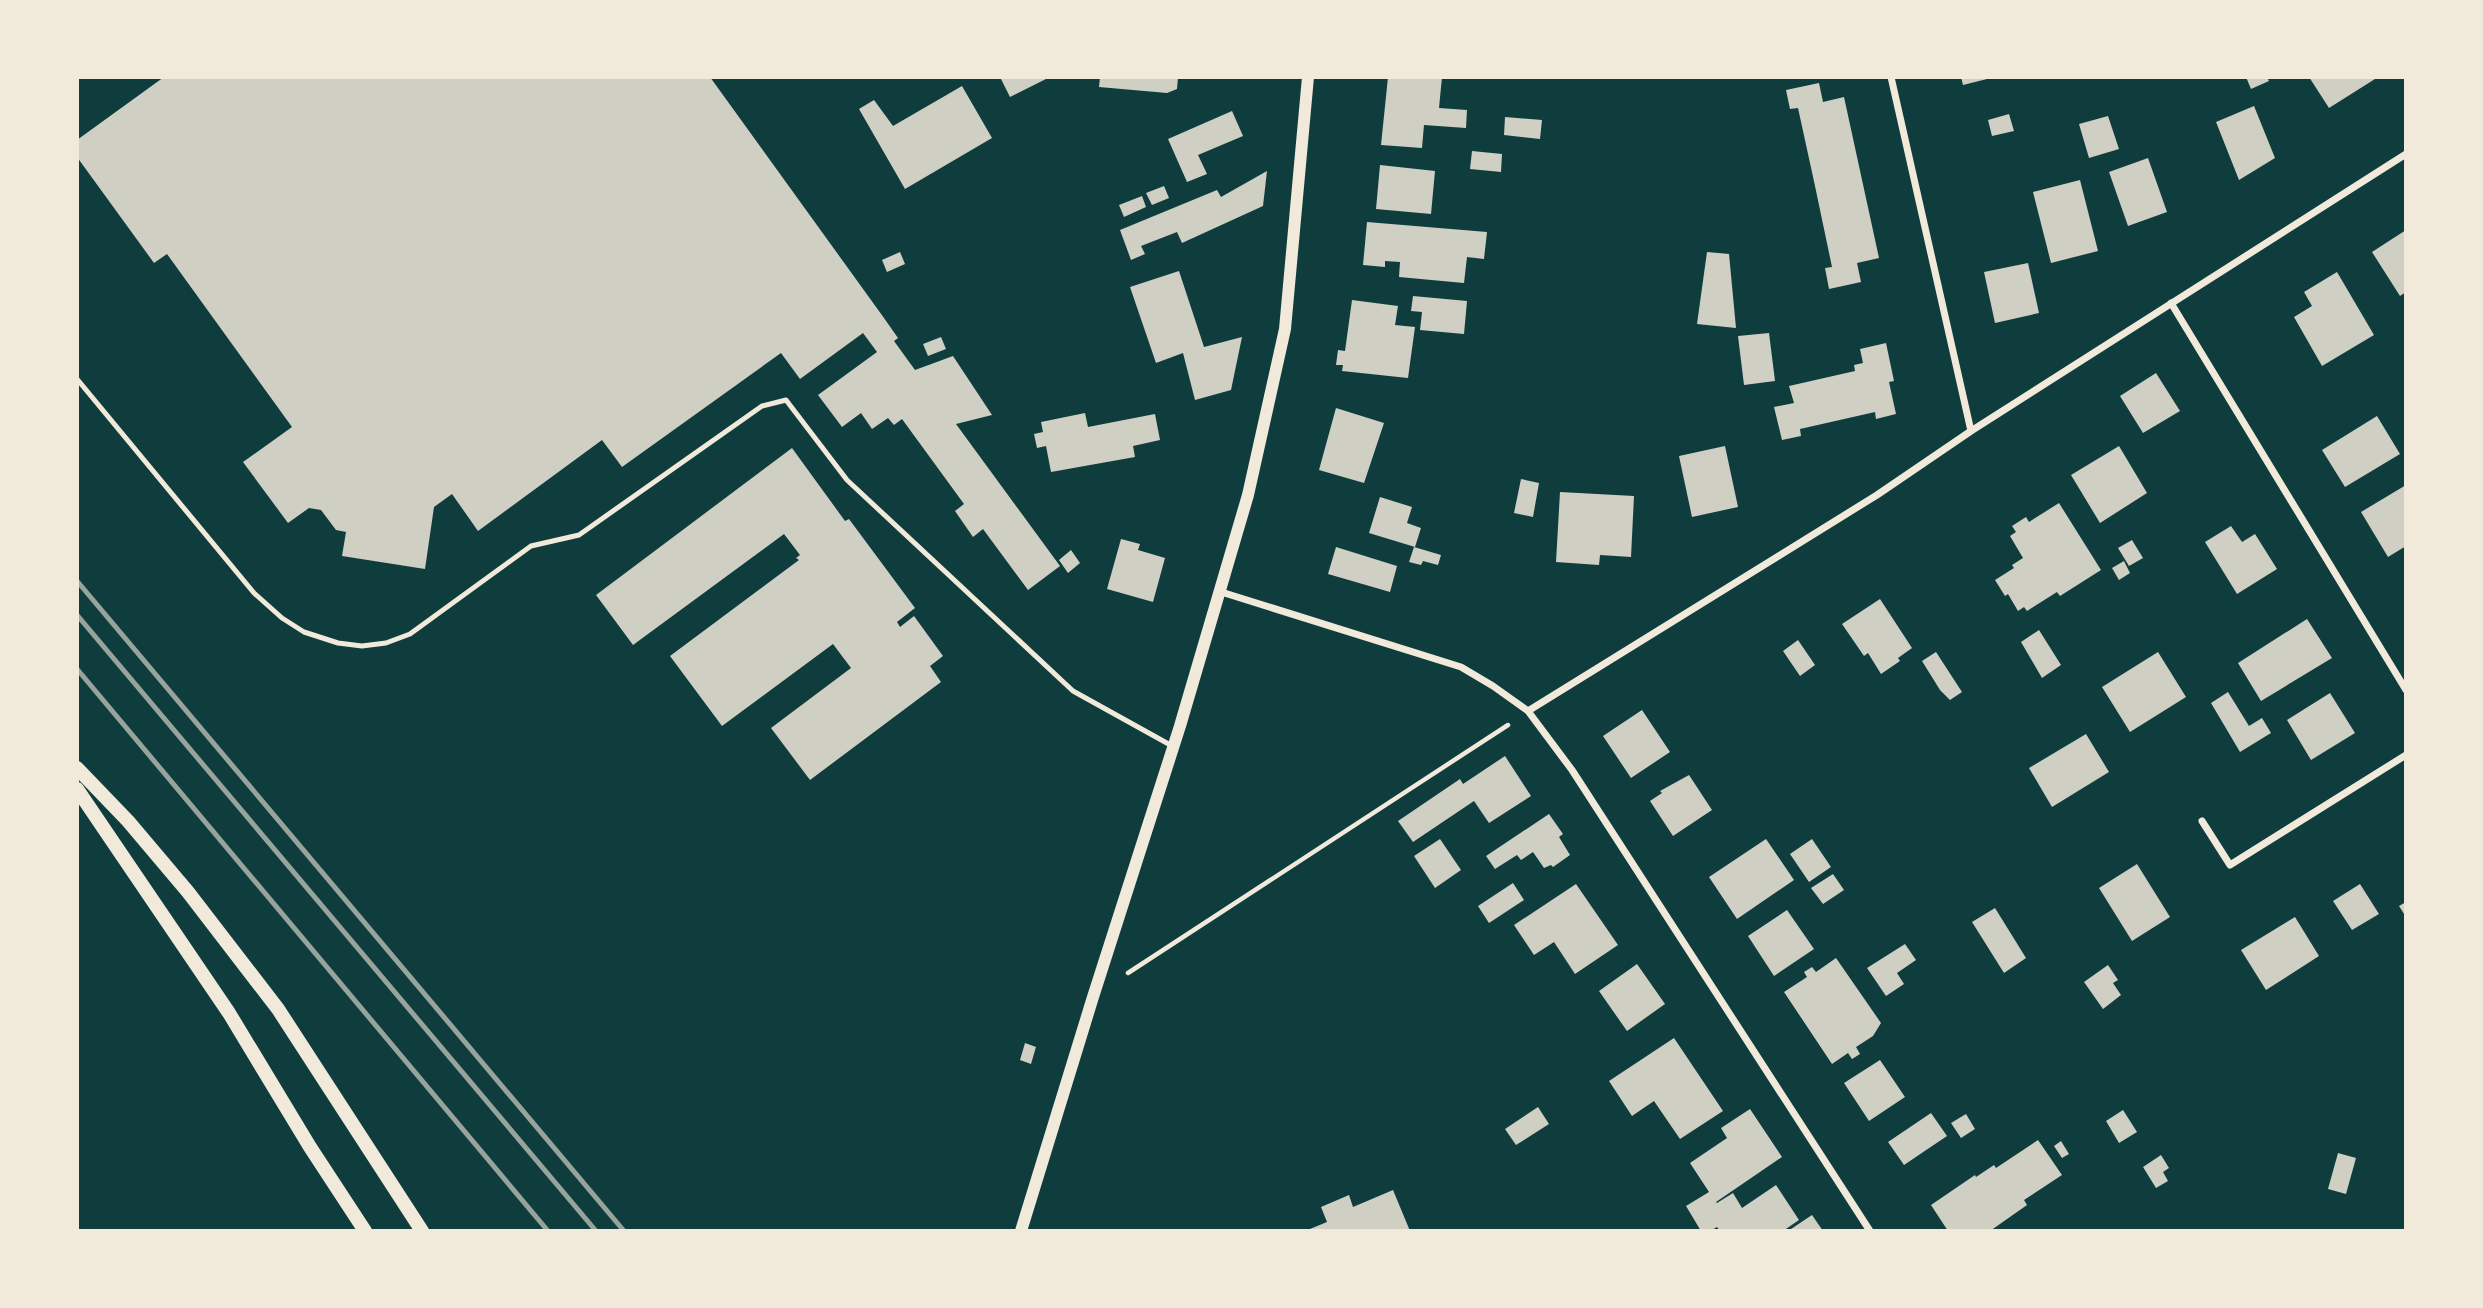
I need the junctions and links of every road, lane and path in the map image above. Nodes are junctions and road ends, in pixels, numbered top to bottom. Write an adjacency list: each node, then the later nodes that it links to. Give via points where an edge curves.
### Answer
1 (1308, 77): 7 (street, via 1285,329 1248,495)
2 (1891, 77): 6 (street)
3 (2406, 154): 4 (street)
4 (2171, 303): 6 (street); 8 (street)
5 (77, 379): 10 (lane, via 254,593 304,632 362,646 410,634 531,546 579,535 762,406 786,400 847,480 1073,691)
6 (1971, 431): 9 (street, via 1877,495)
7 (1218, 591): 9 (street, via 1461,667); 10 (street)
8 (2406, 690)
9 (1528, 711): 15 (path); 19 (street, via 1572,770)
10 (1174, 747): 15 (street)
11 (2406, 755): 14 (street, via 2230,864)
12 (77, 768): 17 (main road, via 188,892 278,1009)
13 (77, 789): 16 (main road, via 229,1013)
14 (2202, 821)
15 (1093, 997): 18 (street)
16 (365, 1231)
17 (422, 1231)
18 (1021, 1231)
19 (1870, 1231)

